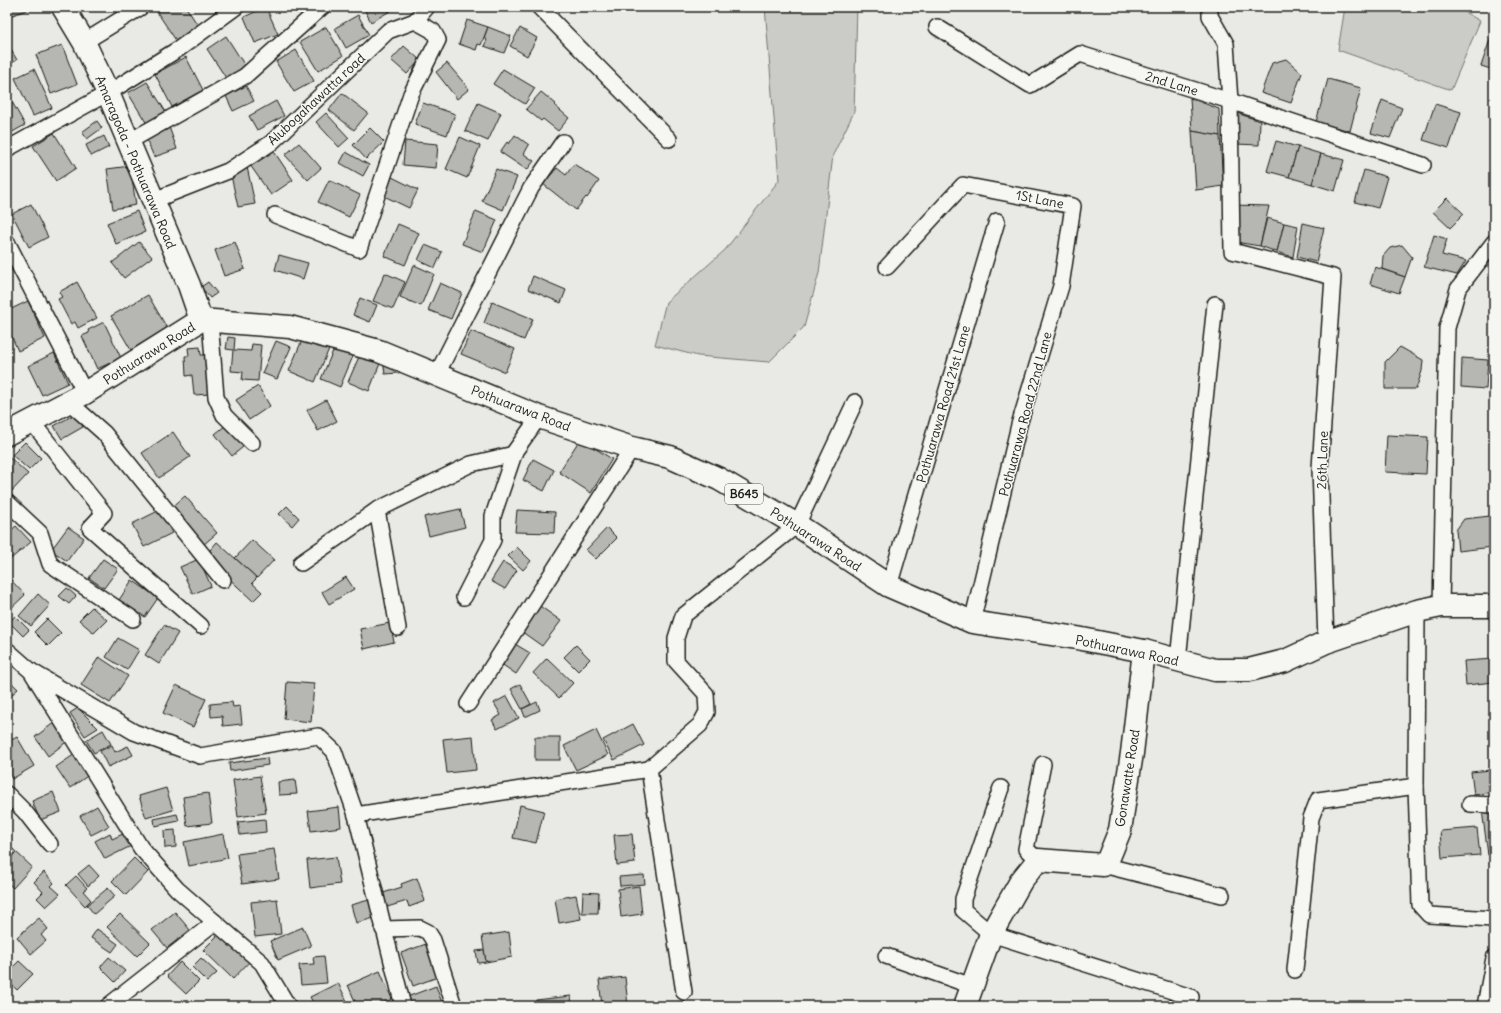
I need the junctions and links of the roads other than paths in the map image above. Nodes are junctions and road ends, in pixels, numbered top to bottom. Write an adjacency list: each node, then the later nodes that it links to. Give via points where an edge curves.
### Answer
1 (63, 7): 10 (main road, Amaragoda - Pothuarawa Road)
2 (141, 7): 10 (street)
3 (236, 7): 11 (street, via 180,48)
4 (322, 7): 14 (street, via 245,76)
5 (426, 7): 8 (street)
6 (539, 7): 13 (street)
7 (1210, 7): 12 (street, via 1210,16 1226,44)
8 (415, 21): 18 (street, Alubogahawatta road, via 388,31 271,143 228,171); 20 (street, via 433,31 438,40 411,94 359,250)
9 (937, 27): 12 (street, 2nd Lane, via 1030,85 1080,54)
10 (84, 42): 11 (main road, Amaragoda - Pothuarawa Road)
11 (108, 93): 14 (main road, Amaragoda - Pothuarawa Road); 16 (street)
12 (1230, 101): 17 (street, 2nd Lane); 50 (street, 26th Lane, via 1232,251 1333,277 1320,468)
13 (669, 139)
14 (128, 142): 18 (main road, Amaragoda - Pothuarawa Road)
15 (563, 142): 27 (street, via 531,188)
16 (7, 149)
17 (1423, 165)
18 (154, 200): 26 (main road, Amaragoda - Pothuarawa Road)
19 (1074, 206): 24 (street, 1St Lane, via 963,185); 47 (street, Pothuarawa Road 22nd Lane, via 1061,286 1019,424)
20 (275, 215)
21 (997, 221): 41 (street, Pothuarawa Road 21st Lane)
22 (7, 242): 28 (street)
23 (1494, 242): 43 (street, via 1458,289 1447,328)
24 (887, 267)
25 (1215, 304): 53 (street)
26 (205, 320): 27 (main road, Pothuarawa Road / B645, via 290,327 379,351); 28 (main road, Pothuarawa Road); 33 (street, via 216,397 224,415)
27 (437, 374): 30 (main road, Pothuarawa Road / B645)
28 (77, 397): 31 (main road, Pothuarawa Road); 40 (street)
29 (855, 402): 38 (street)
30 (539, 417): 34 (main road, Pothuarawa Road / B645); 35 (street)
31 (31, 421): 32 (main road, Pothuarawa Road); 48 (street, via 104,513 90,528)
32 (7, 434)
33 (252, 444)
34 (632, 448): 38 (main road, Pothuarawa Road / B645, via 670,457 719,479); 55 (street)
35 (514, 454): 37 (street, via 471,464); 42 (street, via 493,516 492,540)
36 (7, 502): 46 (street, via 40,533 50,564)
37 (377, 510): 39 (street); 49 (street)
38 (797, 525): 41 (main road, Pothuarawa Road / B645); 57 (street, via 683,616 676,638 676,661 706,694 707,712 700,725)
39 (301, 563)
40 (223, 580)
41 (889, 586): 47 (main road, Pothuarawa Road / B645)
42 (464, 597)
43 (1441, 606): 44 (main road, Pothuarawa Road / B645); 45 (main road, Pothuarawa Road / B645)
44 (1494, 606)
45 (1418, 611): 50 (main road, Pothuarawa Road / B645); 58 (street)
46 (133, 619)
47 (972, 622): 52 (main road, Pothuarawa Road / B645)
48 (201, 626)
49 (398, 628)
50 (1326, 642): 53 (main road, Pothuarawa Road / B645, via 1285,661 1249,670 1215,670)
51 (7, 650): 54 (street)
52 (1144, 651): 53 (main road, Pothuarawa Road / B645); 66 (main road, Gonawatte Road, via 1120,830 1107,862)
53 (1178, 660)
54 (31, 672): 63 (street, via 134,732 200,756 318,736 334,751); 69 (street, via 141,848 177,889)
55 (468, 704)
56 (1043, 764): 65 (street, via 1026,849)
57 (649, 769): 63 (street); 75 (street)
58 (1416, 786): 68 (street, via 1420,905 1429,915); 74 (street, via 1318,800 1311,818)
59 (1001, 788): 71 (street, via 963,899 963,910)
60 (7, 794): 64 (street)
61 (1470, 804): 62 (street)
62 (1494, 805)
63 (356, 815): 70 (street)
64 (50, 844)
65 (1038, 860): 66 (main road); 71 (main road, via 1021,881)
66 (1103, 865): 67 (street)
67 (1222, 895)
68 (1494, 920)
69 (215, 922): 78 (street); 79 (street, via 262,963)
70 (383, 929): 80 (street); 81 (street, via 420,928 428,932 433,940)
71 (991, 934): 76 (main road); 77 (street)
72 (886, 956): 76 (street)
73 (1494, 958): 82 (street)
74 (1295, 970)
75 (684, 992)
76 (969, 996)
77 (1191, 997)
78 (108, 1006)
79 (288, 1006)
80 (403, 1006)
81 (454, 1006)
82 (1485, 1006)

